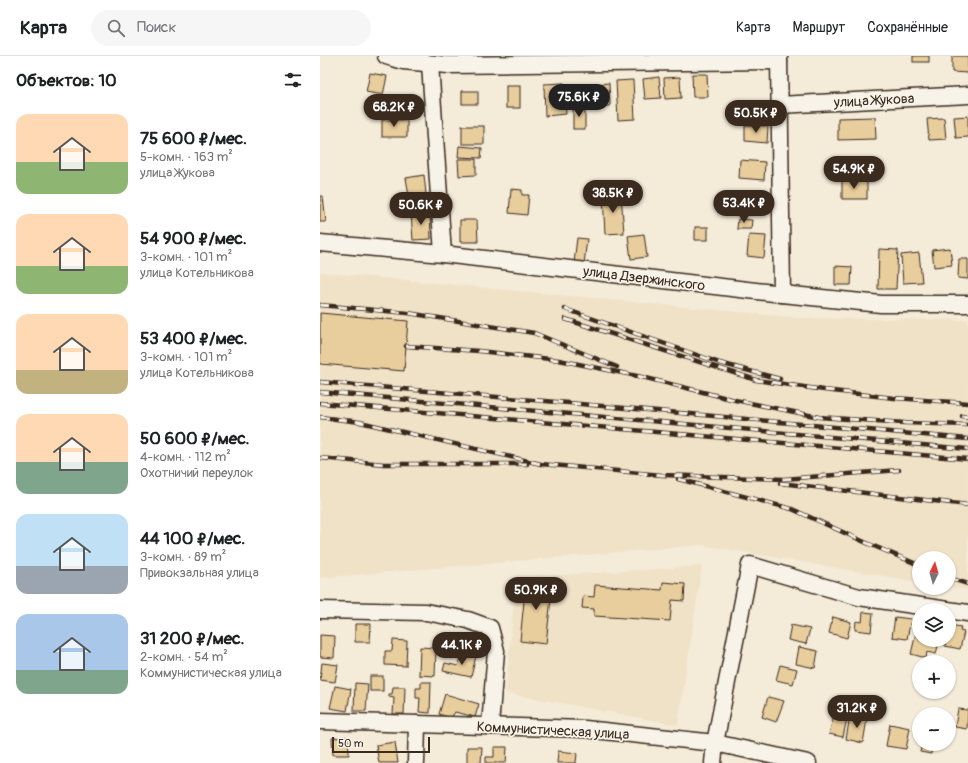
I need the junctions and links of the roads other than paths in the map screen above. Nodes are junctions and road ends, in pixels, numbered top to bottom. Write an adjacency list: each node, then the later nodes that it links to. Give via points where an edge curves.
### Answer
1 (386, 56): 4 (street)
2 (779, 59): 3 (street); 6 (street)
3 (472, 60): 4 (street, via 448,65)
4 (430, 64): 8 (street)
5 (968, 95): 6 (street, улица Жукова)
6 (779, 105): 9 (street)
7 (320, 243): 8 (street, улица Дзержинского)
8 (443, 254): 9 (street, улица Дзержинского)
9 (782, 294): 10 (street, улица Дзержинского, via 881,304)
10 (968, 304)
11 (320, 610): 15 (street, via 426,612 468,620 490,628 496,651)
12 (968, 613): 16 (street, via 859,597 750,565)
13 (320, 721): 14 (street, Коммунистическая улица)
14 (417, 724): 15 (street, Коммунистическая улица); 17 (street)
15 (490, 726): 16 (street, Коммунистическая улица, via 585,729)
16 (715, 743): 18 (street); 19 (street, Коммунистическая улица)
17 (416, 763)
18 (713, 763)
19 (808, 763)

